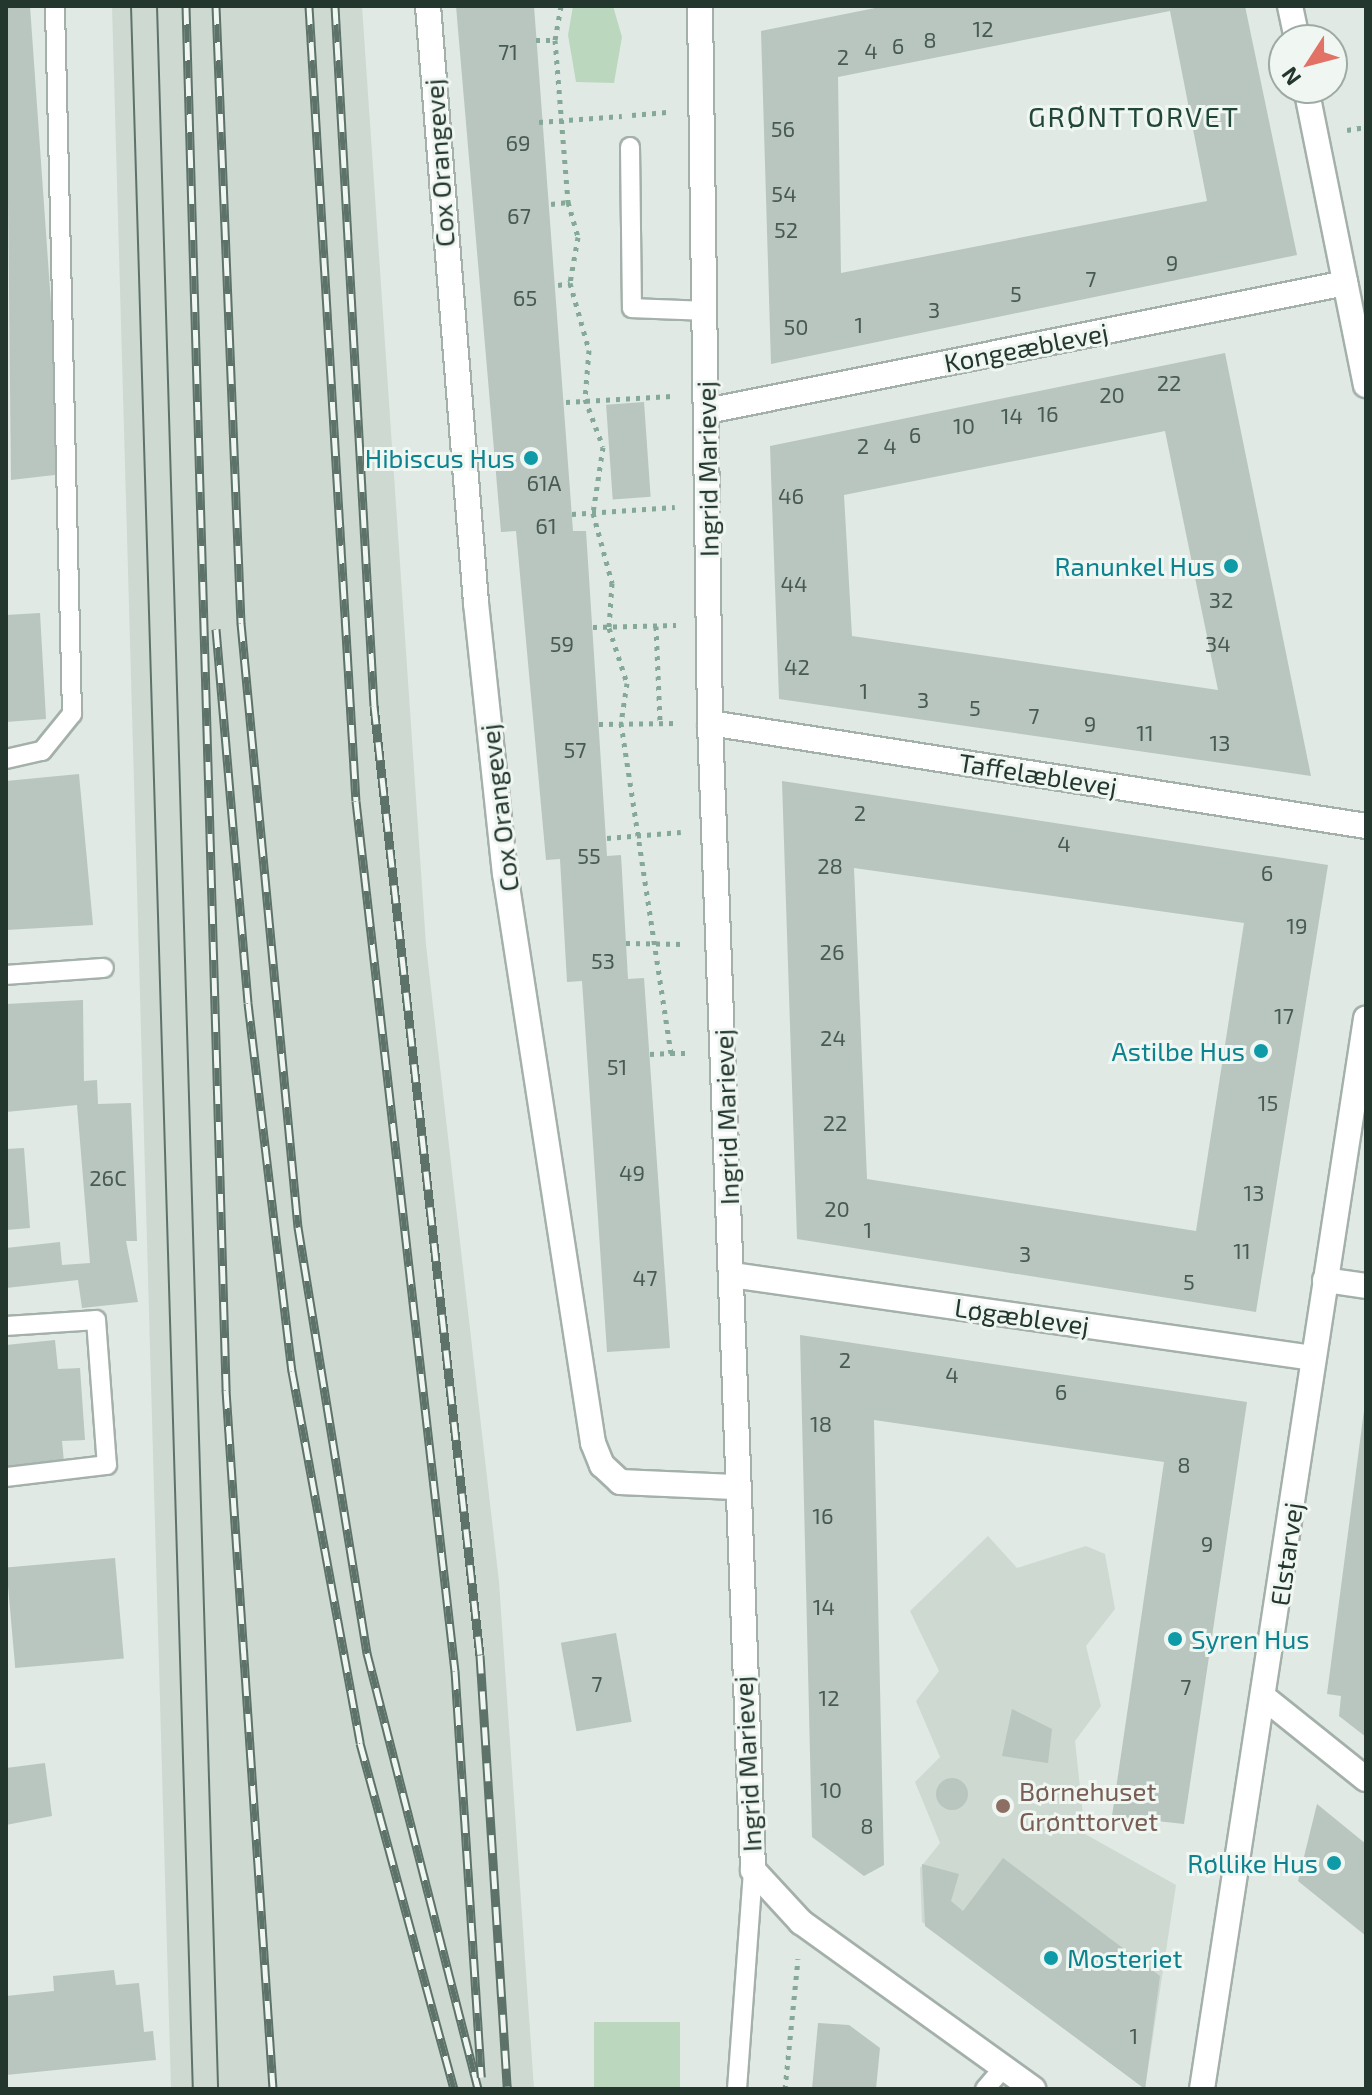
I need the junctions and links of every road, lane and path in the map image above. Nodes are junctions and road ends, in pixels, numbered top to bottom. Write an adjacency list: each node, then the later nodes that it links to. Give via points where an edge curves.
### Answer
1 (55, 6): 32 (lane, via 72,714 42,751)
2 (428, 6): 50 (street, Cox Orangevej, via 505,873 593,1443 602,1465 620,1482)
3 (561, 6): 6 (path)
4 (700, 6): 16 (street, Ingrid Marievej)
5 (536, 40): 6 (path)
6 (555, 40): 8 (path)
7 (1309, 104): 14 (street)
8 (566, 120): 9 (path); 11 (path)
9 (539, 122)
10 (630, 147): 16 (lane, via 632,308)
11 (568, 202): 12 (path); 13 (path, via 578,237)
12 (551, 204)
13 (570, 283): 15 (path); 18 (path, via 589,350)
14 (1345, 283): 17 (street); 20 (street, Kongeæblevej)
15 (558, 285)
16 (706, 311): 20 (street, Ingrid Marievej)
17 (1366, 385)
18 (585, 399): 19 (path); 20 (path); 22 (path, via 603,447)
19 (566, 402)
20 (707, 403): 21 (street, Ingrid Marievej)
21 (708, 505): 22 (path); 24 (street, Ingrid Marievej)
22 (593, 513): 23 (path); 27 (path, via 612,583)
23 (572, 514)
24 (709, 623): 25 (path); 30 (street, Ingrid Marievej)
25 (656, 626): 27 (path); 29 (path)
26 (593, 627): 27 (path)
27 (609, 628): 28 (path, via 627,683)
28 (621, 723): 29 (path); 31 (path); 34 (path)
29 (660, 723): 30 (path)
30 (710, 723): 33 (street, Taffelæblevej); 41 (street, Ingrid Marievej)
31 (599, 724)
32 (6, 759)
33 (1366, 826)
34 (643, 837): 35 (path); 37 (path)
35 (607, 838)
36 (626, 943): 37 (path)
37 (654, 943): 42 (path)
38 (104, 968): 39 (lane)
39 (6, 975)
40 (1366, 1018): 45 (street, Elstarvej)
41 (724, 1052): 42 (path); 44 (street, Ingrid Marievej)
42 (671, 1053): 43 (path)
43 (650, 1054)
44 (732, 1275): 48 (street, Løgæblevej); 50 (street, Ingrid Marievej)
45 (1325, 1280): 46 (street); 48 (street, Elstarvej)
46 (1366, 1286)
47 (6, 1326): 49 (lane, via 96,1320 107,1465)
48 (1312, 1358): 51 (street, Elstarvej)
49 (6, 1477)
50 (734, 1487): 53 (street, Ingrid Marievej)
51 (1266, 1699): 52 (street); 60 (street, Elstarvej)
52 (1366, 1779)
53 (753, 1870): 54 (street, Ingrid Marievej); 56 (lane)
54 (801, 1922): 55 (street, Ingrid Marievej); 57 (path)
55 (1004, 2067): 58 (lane); 59 (street, Ingrid Marievej)
56 (737, 2089)
57 (785, 2089)
58 (985, 2089)
59 (1033, 2089)
60 (1202, 2089)

